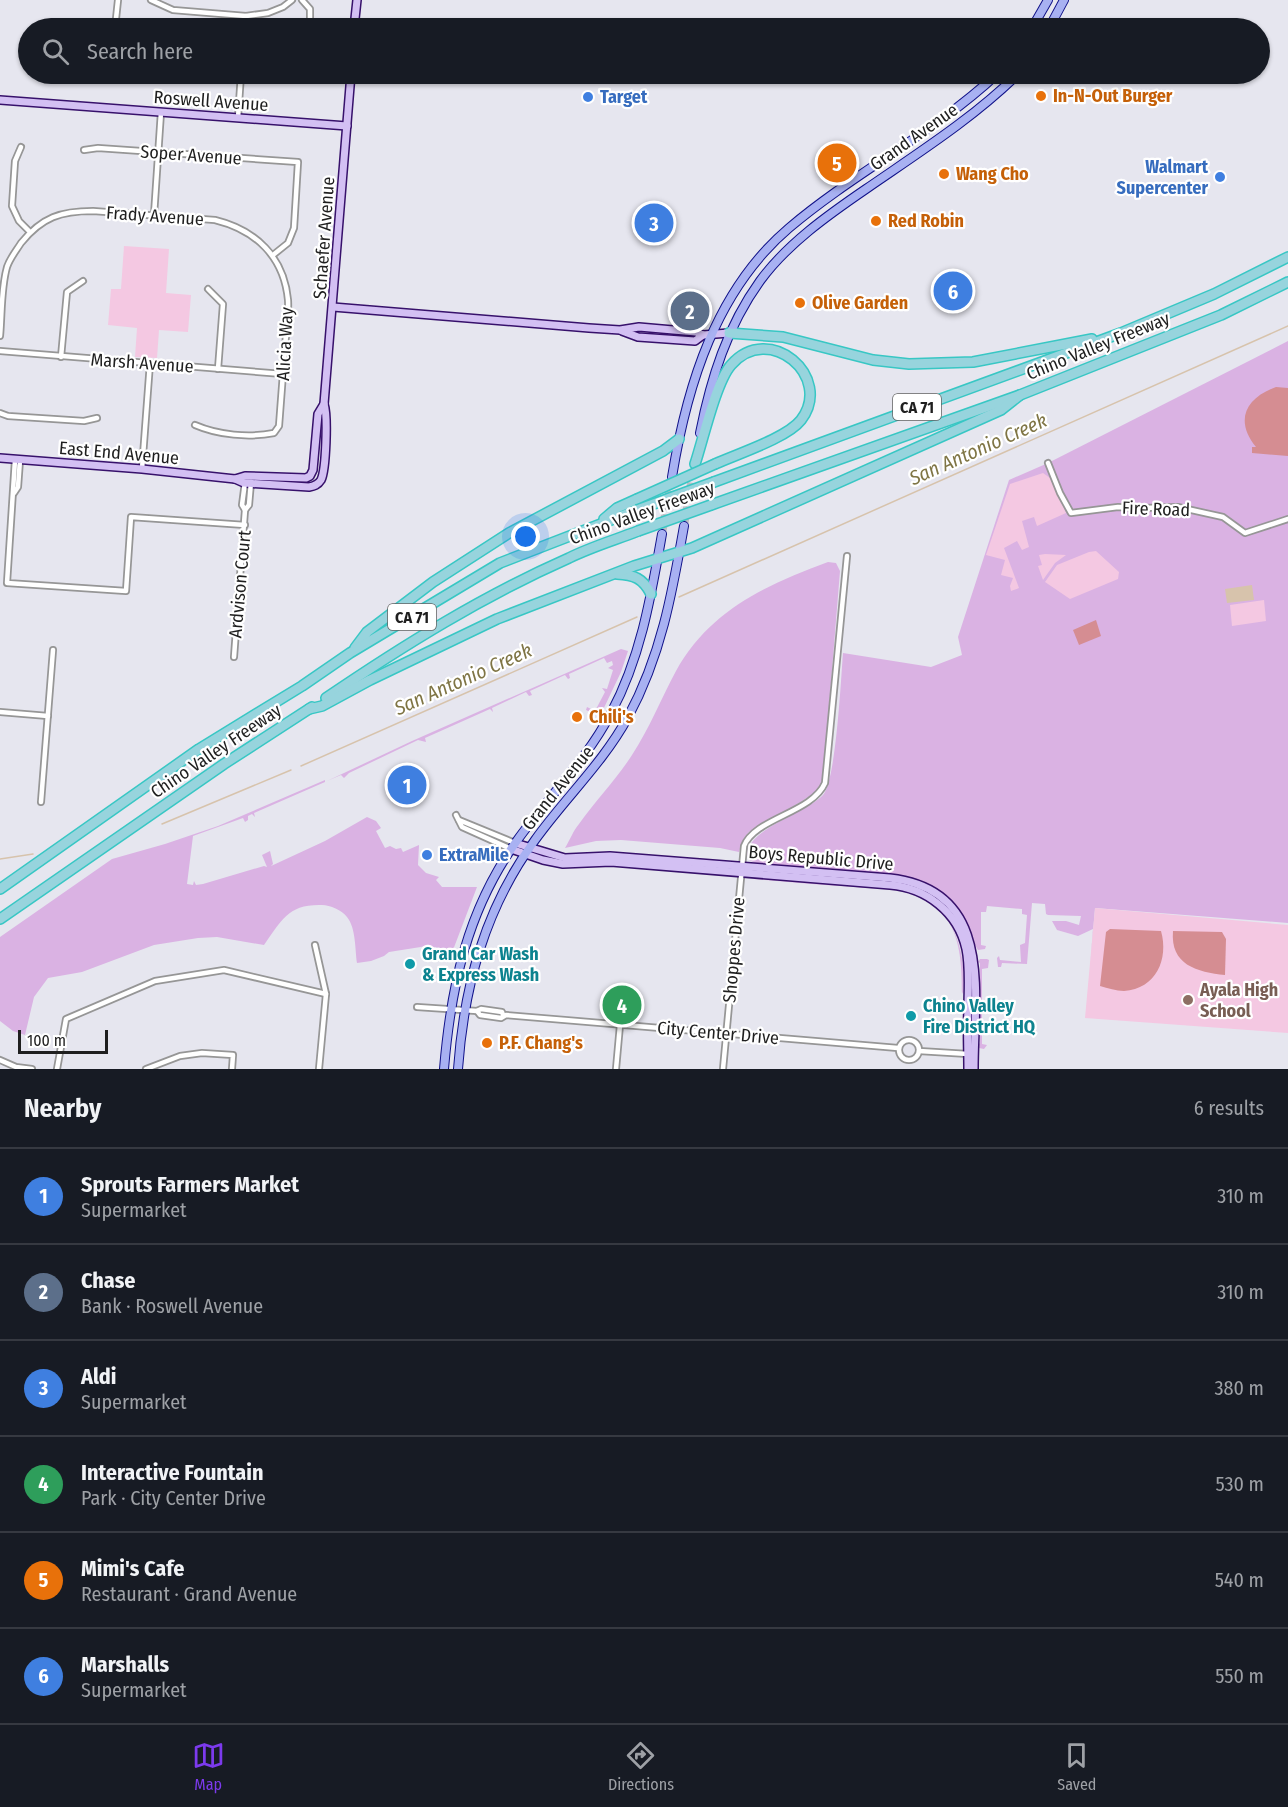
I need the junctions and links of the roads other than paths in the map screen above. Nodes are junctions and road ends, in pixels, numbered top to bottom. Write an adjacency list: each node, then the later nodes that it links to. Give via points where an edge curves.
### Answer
1 (118, 0): 9 (street)
2 (151, 0): 8 (street, via 172,10)
3 (292, 0): 8 (street, via 268,13)
4 (302, 0): 10 (street, via 310,9)
5 (357, 0): 11 (main road)
6 (1048, 0): 12 (main road)
7 (1064, 0): 13 (main road)
8 (246, 16)
9 (116, 18)
10 (310, 18)
11 (355, 18)
12 (1038, 18)
13 (1054, 18)
14 (240, 84): 20 (street)
15 (350, 84): 21 (main road, Schaefer Avenue)
16 (985, 84): 35 (main road, Grand Avenue, via 780,236 744,277)
17 (1008, 84): 33 (main road, Grand Avenue, via 794,245 760,280)
18 (0, 100): 19 (main road, Roswell Avenue)
19 (161, 112): 20 (main road, Roswell Avenue); 24 (street)
20 (238, 118): 21 (main road, Roswell Avenue)
21 (347, 126): 32 (main road, Schaefer Avenue)
22 (21, 147): 26 (street, via 15,161 12,206)
23 (84, 150): 24 (street, Soper Avenue)
24 (158, 152): 25 (street); 27 (street, Soper Avenue, via 298,162 294,228 288,243)
25 (154, 216): 26 (street, Frady Avenue, via 76,211 58,214); 27 (street, Frady Avenue, via 234,224 249,232)
26 (30, 232): 36 (street, Frady Avenue, via 8,265)
27 (273, 255): 41 (street, Alicia Way, via 288,301)
28 (1288, 257): 34 (highway, Chino Valley Freeway / CA 71, via 1215,294)
29 (83, 281): 38 (street, via 67,292)
30 (1288, 282): 42 (highway, Chino Valley Freeway / CA 71, via 1221,315)
31 (208, 289): 40 (street, via 223,304)
32 (333, 307): 35 (main road, via 620,330 638,337 695,341); 43 (main road, Schaefer Avenue)
33 (729, 333): 34 (highway, via 783,337 873,360 909,364 974,362); 35 (main road); 51 (main road, Grand Avenue, via 712,379)
34 (1121, 333): 58 (highway, Chino Valley Freeway / CA 71, bridge)
35 (707, 334): 47 (main road, Grand Avenue)
36 (0, 336)
37 (0, 351): 38 (street, Marsh Avenue)
38 (61, 357): 39 (street, Marsh Avenue)
39 (150, 363): 40 (street, Marsh Avenue); 52 (street)
40 (218, 369): 41 (street, Marsh Avenue)
41 (283, 374): 46 (street, Alicia Way, via 279,426 274,433 211,432)
42 (1020, 395): 62 (highway, via 1001,410); 70 (highway, Chino Valley Freeway / CA 71, bridge, via 572,556 455,616)
43 (324, 404): 53 (main road, Schaefer Avenue, via 318,414); 56 (main road, Schaefer Avenue, via 327,414 322,478)
44 (0, 413): 45 (street, via 84,421)
45 (97, 418)
46 (195, 424)
47 (679, 439): 54 (main road, Grand Avenue); 68 (highway, via 467,560 367,632)
48 (0, 458): 49 (main road, East End Avenue)
49 (18, 460): 52 (main road, East End Avenue); 59 (street, via 12,486 8,583 126,591 131,517)
50 (1048, 463): 57 (street, Fire Road, via 1071,513 1118,507 1178,507 1223,517 1245,533)
51 (694, 466): 58 (highway, bridge, via 722,381 734,362 751,351 767,349 793,358 809,385 807,409 801,420 780,436 616,508)
52 (142, 469): 55 (main road, East End Avenue)
53 (310, 476): 55 (main road, East End Avenue)
54 (672, 477)
55 (248, 480): 56 (main road, East End Avenue); 59 (street, Ardvison Court)
56 (314, 486)
57 (1288, 519)
58 (597, 524): 68 (highway, Chino Valley Freeway / CA 71, via 500,563)
59 (244, 525): 69 (street, Ardvison Court)
60 (684, 526): 62 (main road, Grand Avenue)
61 (662, 534): 64 (main road, Grand Avenue)
62 (679, 552): 64 (highway); 76 (main road, Grand Avenue, via 665,622 647,676 619,733)
63 (847, 556): 77 (street, Shoppes Drive, via 825,783 818,795 748,837)
64 (658, 558): 65 (highway); 66 (main road, Grand Avenue)
65 (614, 574): 66 (highway, via 639,578); 70 (highway, via 497,619)
66 (651, 594): 75 (main road, Grand Avenue, via 624,687 599,734)
67 (53, 650): 72 (street)
68 (350, 654): 78 (highway, Chino Valley Freeway / CA 71, via 199,748)
69 (234, 657)
70 (309, 709): 79 (highway, Chino Valley Freeway / CA 71)
71 (0, 712): 72 (street)
72 (48, 716): 73 (street)
73 (41, 802)
74 (457, 818): 75 (street)
75 (513, 846): 76 (main road, Boys Republic Drive); 83 (main road, Grand Avenue, via 476,917)
76 (527, 851): 77 (main road, Boys Republic Drive, via 565,858 608,855); 84 (main road, Grand Avenue, via 486,929)
77 (741, 869): 86 (street, Shoppes Drive); 89 (main road, Boys Republic Drive, via 906,880 943,898 962,921 972,948)
78 (0, 890)
79 (0, 919)
80 (315, 945): 81 (street)
81 (327, 994): 92 (street, via 224,970 155,981 66,1019); 95 (street)
82 (417, 1007): 83 (street, City Center Drive)
83 (450, 1009): 84 (street, City Center Drive); 96 (main road, Grand Avenue)
84 (464, 1010): 85 (street, City Center Drive); 97 (main road, Grand Avenue)
85 (620, 1025): 86 (street, City Center Drive); 98 (street)
86 (727, 1034): 87 (street, City Center Drive); 99 (street, Shoppes Drive)
87 (898, 1048): 88 (street, City Center Drive, via 902,1056 909,1058); 88 (street, City Center Drive, via 902,1042 910,1041 917,1044)
88 (919, 1051): 89 (street, City Center Drive)
89 (971, 1054): 100 (main road, Boys Republic Drive); 101 (main road, Boys Republic Drive)
90 (0, 1060): 91 (street)
91 (32, 1069)
92 (57, 1069)
93 (146, 1069): 94 (street, via 180,1056 202,1053 233,1055)
94 (232, 1069)
95 (320, 1069)
96 (444, 1069)
97 (458, 1069)
98 (616, 1069)
99 (723, 1069)
100 (968, 1069)
101 (974, 1069)

